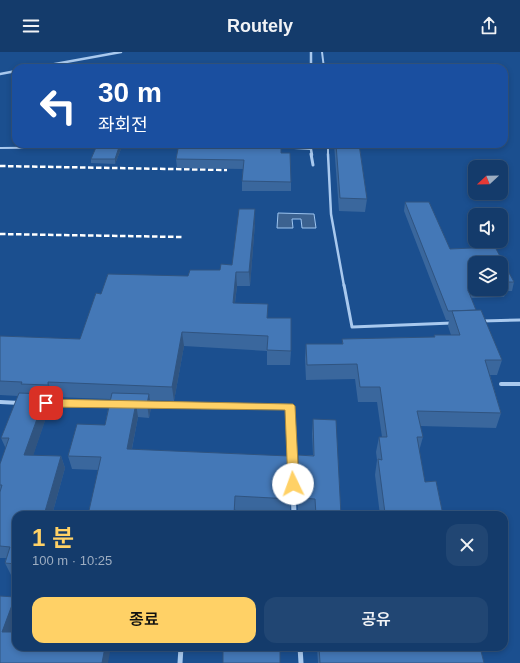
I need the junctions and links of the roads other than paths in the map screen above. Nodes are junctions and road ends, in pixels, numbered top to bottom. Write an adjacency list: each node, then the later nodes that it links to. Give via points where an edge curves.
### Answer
1 (121, 52): 4 (street)
2 (311, 52): 5 (street)
3 (322, 52): 6 (lane)
4 (55, 64)
5 (311, 64)
6 (324, 64)
7 (12, 72): 8 (street)
8 (0, 74)
9 (0, 148): 10 (lane)
10 (12, 148)
11 (291, 148): 13 (lane)
12 (328, 148): 17 (lane, via 331,214 352,327)
13 (310, 149): 14 (street)
14 (312, 165)
15 (520, 320): 16 (lane)
16 (480, 322)
17 (456, 323)
18 (501, 384): 19 (street)
19 (520, 384)
20 (0, 402): 21 (street)
21 (24, 403)
22 (39, 403): 23 (street)
23 (118, 404)
24 (141, 404): 25 (street, via 290,406)
25 (294, 511)
26 (182, 651): 28 (street)
27 (300, 651): 29 (street)
28 (180, 663)
29 (301, 663)

